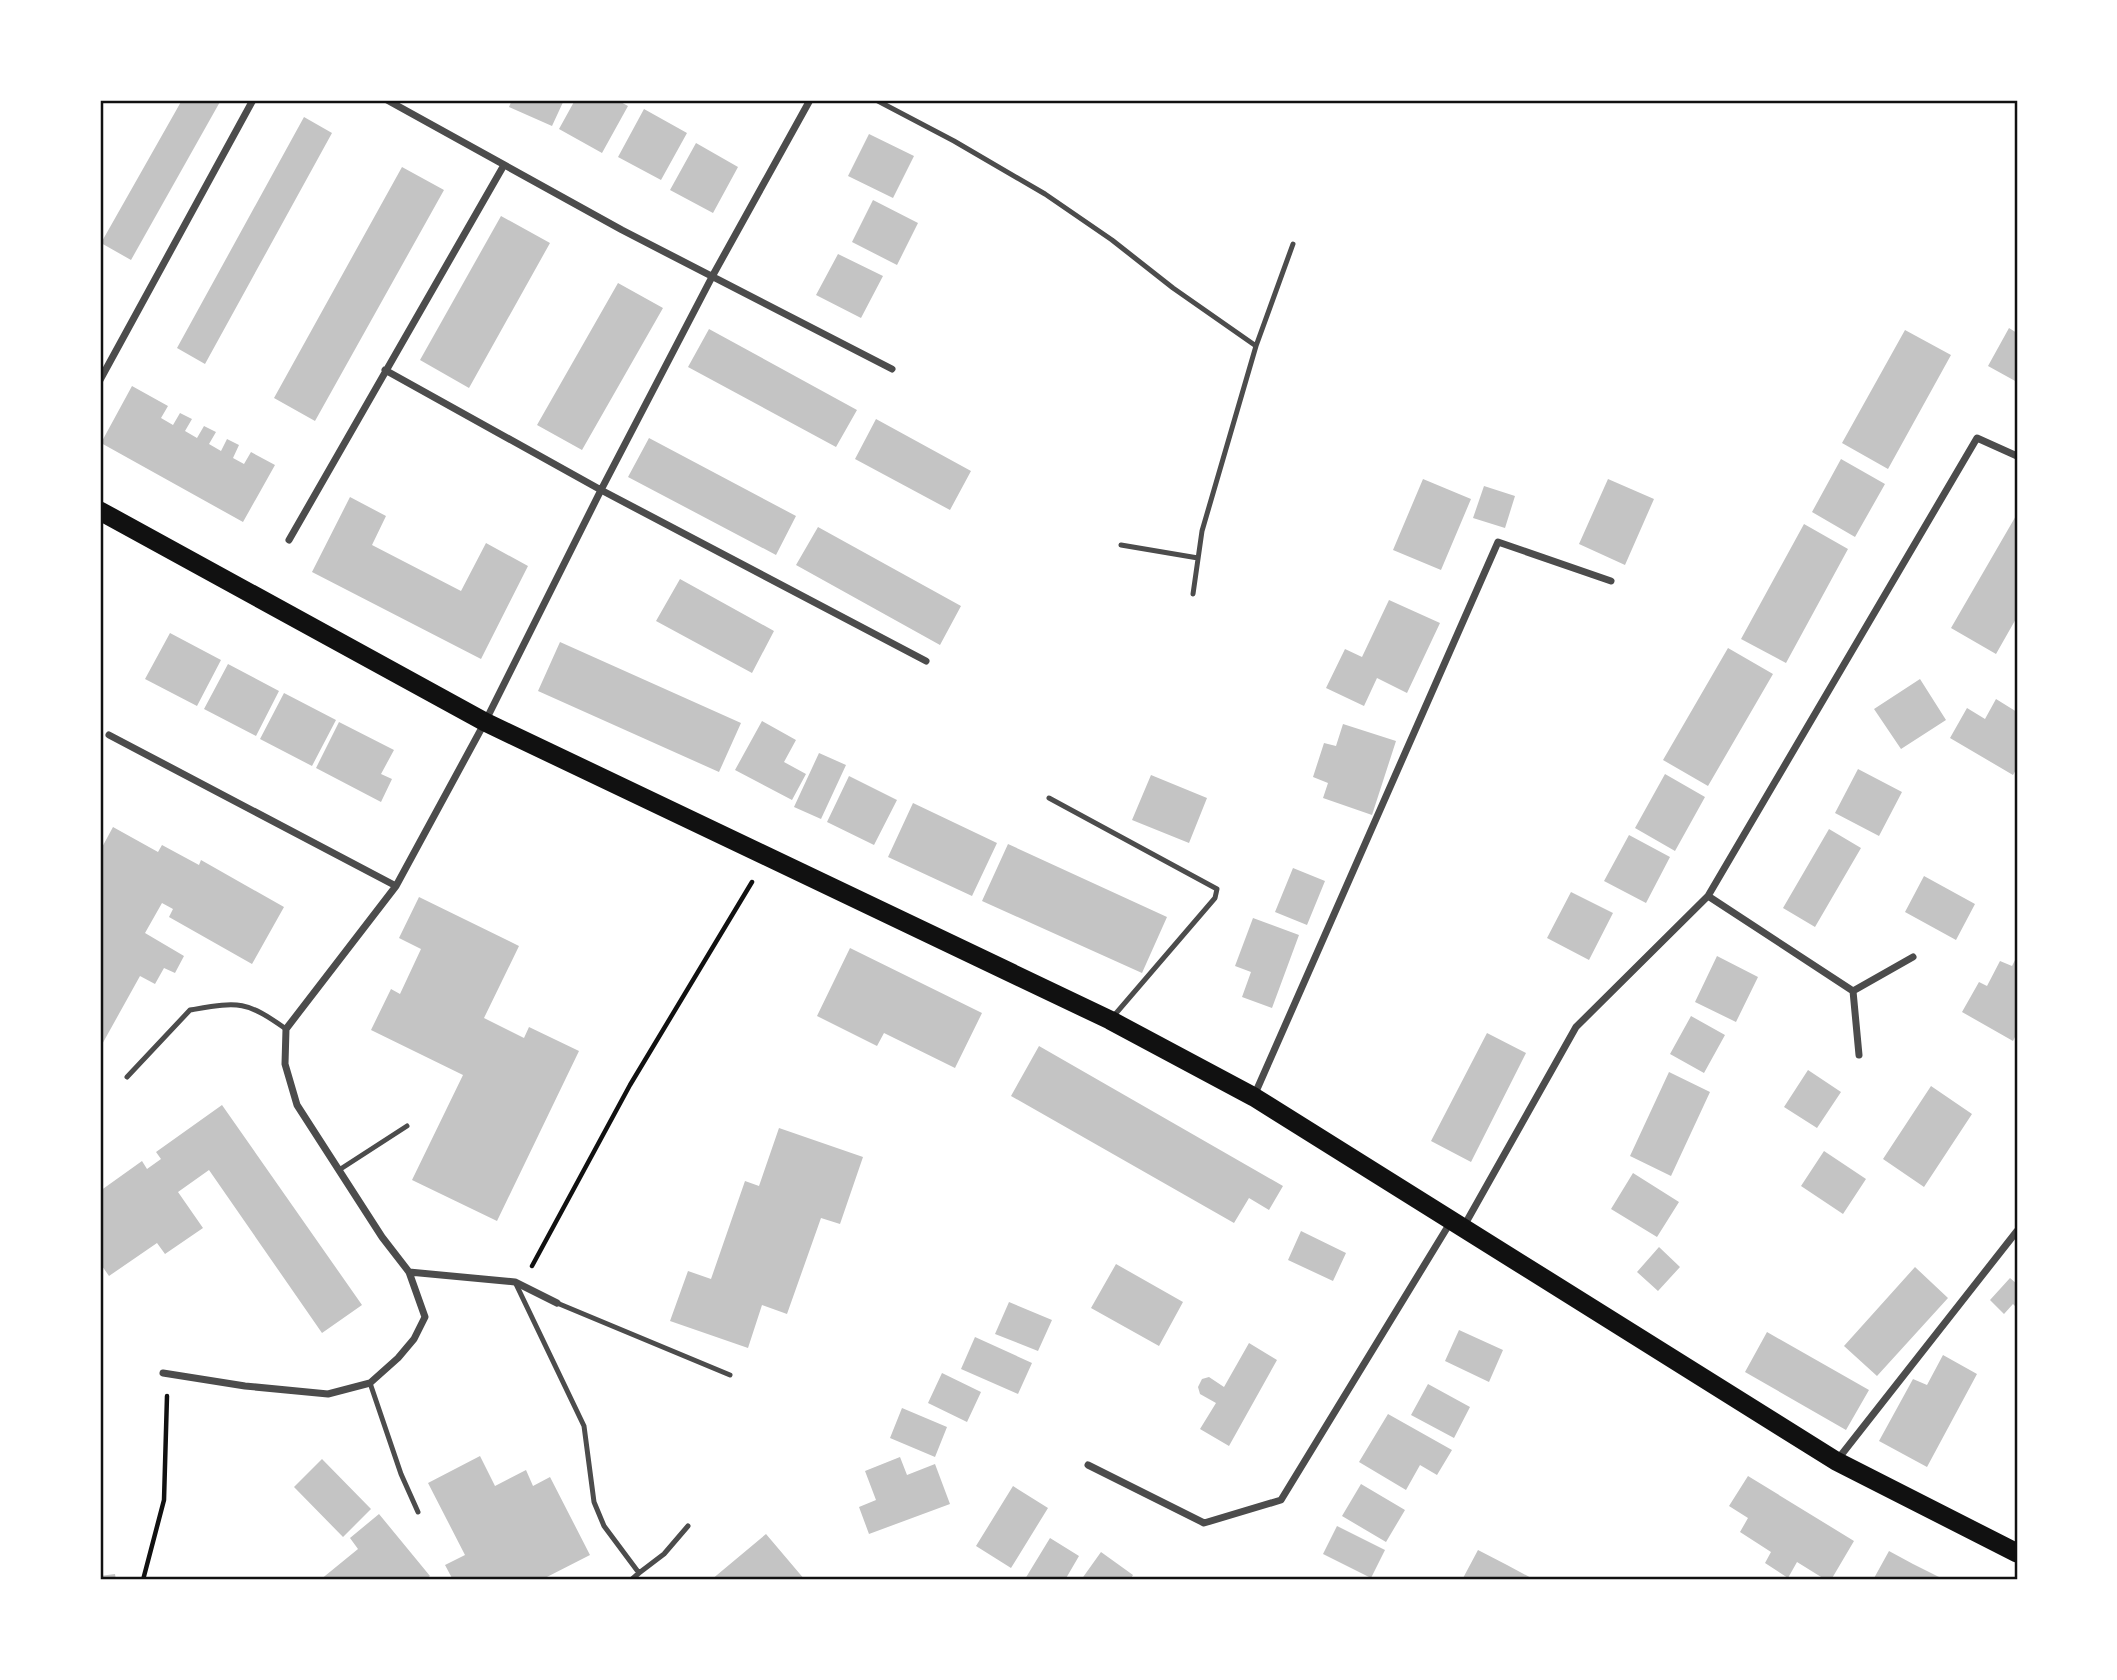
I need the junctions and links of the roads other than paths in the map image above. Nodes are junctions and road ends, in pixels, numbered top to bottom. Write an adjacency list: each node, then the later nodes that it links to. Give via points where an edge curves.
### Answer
1 (253, 100): 11 (street)
2 (387, 100): 5 (street)
3 (810, 100): 7 (street)
4 (876, 100): 8 (lane, via 1045,194)
5 (504, 165): 7 (street); 10 (street)
6 (1293, 244): 8 (lane)
7 (713, 275): 9 (street); 13 (street)
8 (1256, 346): 17 (lane)
9 (892, 369)
10 (385, 370): 13 (street); 15 (street)
11 (100, 380)
12 (2017, 456): 25 (street, via 1978,438)
13 (601, 490): 20 (street); 21 (street)
14 (100, 511): 21 (highway)
15 (289, 540)
16 (1121, 545): 17 (lane)
17 (1198, 558): 19 (lane)
18 (1611, 581): 32 (street, via 1498,542)
19 (1193, 594)
20 (926, 661)
21 (485, 722): 24 (street); 28 (highway)
22 (109, 734): 24 (street)
23 (1049, 798): 28 (lane, via 1217,889 1215,898)
24 (396, 886): 29 (street)
25 (1708, 896): 27 (street); 35 (street, via 1576,1027)
26 (1913, 957): 27 (street)
27 (1853, 991): 30 (street)
28 (1110, 1020): 32 (highway)
29 (286, 1029): 31 (lane, via 242,1004 190,1010); 34 (street, via 285,1065 297,1105)
30 (1859, 1055)
31 (127, 1077)
32 (1254, 1097): 35 (highway)
33 (407, 1126): 34 (lane)
34 (339, 1170): 37 (street)
35 (1458, 1224): 43 (highway); 44 (street, via 1281,1500 1204,1523)
36 (2017, 1231): 43 (street)
37 (409, 1272): 38 (street); 42 (street, via 425,1317 414,1339)
38 (515, 1282): 39 (street); 48 (lane, via 584,1426 594,1502 604,1526)
39 (557, 1303): 41 (lane)
40 (165, 1374): 42 (street, via 328,1394)
41 (730, 1375)
42 (370, 1383): 45 (lane)
43 (1836, 1461): 47 (highway)
44 (1088, 1465)
45 (418, 1513)
46 (688, 1525): 48 (lane, via 664,1554)
47 (2017, 1553)
48 (639, 1573): 49 (lane)
49 (631, 1580)

